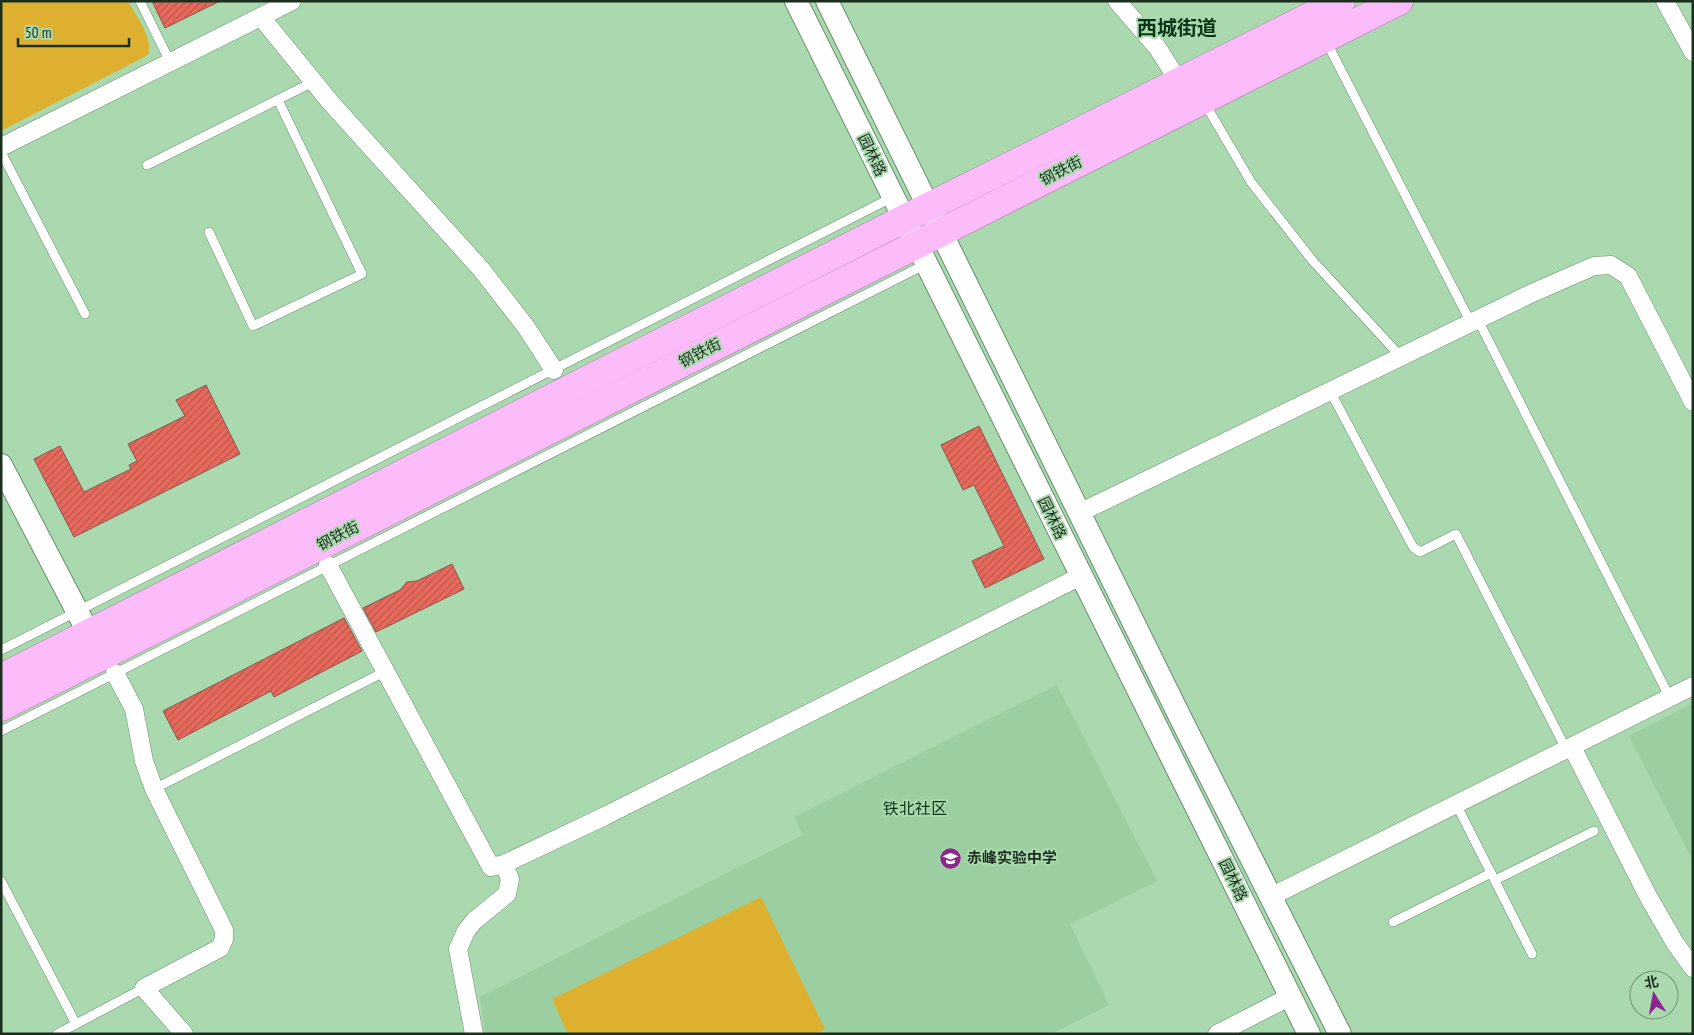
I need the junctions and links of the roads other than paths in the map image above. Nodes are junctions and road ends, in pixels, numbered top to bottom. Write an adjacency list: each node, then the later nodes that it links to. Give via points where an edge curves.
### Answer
1 (140, 1): 12 (lane)
2 (292, 1): 9 (street)
3 (796, 1): 21 (street, 园林路)
4 (827, 1): 20 (street, 园林路)
5 (1118, 1): 14 (street, via 1157,47)
6 (1341, 1): 14 (highway, 钢铁街)
7 (1399, 1): 10 (highway, 钢铁街)
8 (1665, 1): 11 (street)
9 (261, 16): 12 (street); 13 (street)
10 (1325, 38): 16 (highway, 钢铁街); 26 (lane)
11 (1693, 52)
12 (170, 62): 17 (street)
13 (314, 82): 15 (lane); 28 (street, via 481,269)
14 (1180, 82): 20 (highway, 钢铁街)
15 (278, 100): 19 (lane); 22 (lane, via 362,274 254,326)
16 (1203, 100): 23 (highway, 钢铁街); 27 (lane, via 1251,182 1312,260)
17 (1, 147)
18 (1, 152): 25 (lane)
19 (147, 165)
20 (928, 207): 21 (highway, 钢铁街); 23 (street, 园林路)
21 (899, 208): 24 (street, 园林路); 28 (lane); 35 (highway, 钢铁街)
22 (209, 232)
23 (941, 232): 24 (highway, 钢铁街); 32 (street, 园林路)
24 (921, 254): 33 (lane); 34 (street, 园林路); 42 (highway, 钢铁街)
25 (85, 314)
26 (1474, 321): 27 (street); 30 (street, via 1594,266 1611,265 1628,276); 41 (lane)
27 (1401, 357): 29 (street)
28 (554, 370): 35 (lane)
29 (1330, 391): 32 (street); 44 (lane, via 1413,547 1420,552 1456,534)
30 (1693, 402)
31 (1, 465): 35 (street)
32 (1080, 512): 52 (street, 园林路)
33 (328, 566): 37 (street); 38 (lane)
34 (1081, 576): 48 (street); 57 (street, 园林路)
35 (83, 623): 36 (lane); 39 (highway, 钢铁街)
36 (1, 650)
37 (386, 671): 45 (lane); 48 (street, via 491,866)
38 (116, 673): 43 (lane); 45 (street, via 134,709 144,761)
39 (1, 678)
40 (1693, 686): 41 (street)
41 (1670, 698): 44 (street)
42 (1, 707)
43 (1, 731)
44 (1569, 748): 46 (street); 55 (street, via 1649,898)
45 (154, 789): 56 (street, via 220,921 224,939 220,948)
46 (1456, 804): 49 (lane); 52 (street)
47 (1594, 831): 49 (lane)
48 (504, 864): 61 (street, via 510,880 507,894 474,921 458,949)
49 (1493, 877): 53 (lane); 54 (lane)
50 (1, 881): 51 (lane)
51 (4, 894): 58 (lane)
52 (1270, 897): 64 (street, 园林路)
53 (1393, 922)
54 (1532, 954)
55 (1693, 968)
56 (144, 988): 58 (lane); 60 (street)
57 (1291, 996): 62 (street); 63 (street, 园林路)
58 (76, 1024): 59 (lane)
59 (57, 1034)
60 (184, 1034)
61 (474, 1034)
62 (1217, 1034)
63 (1309, 1034)
64 (1340, 1034)

